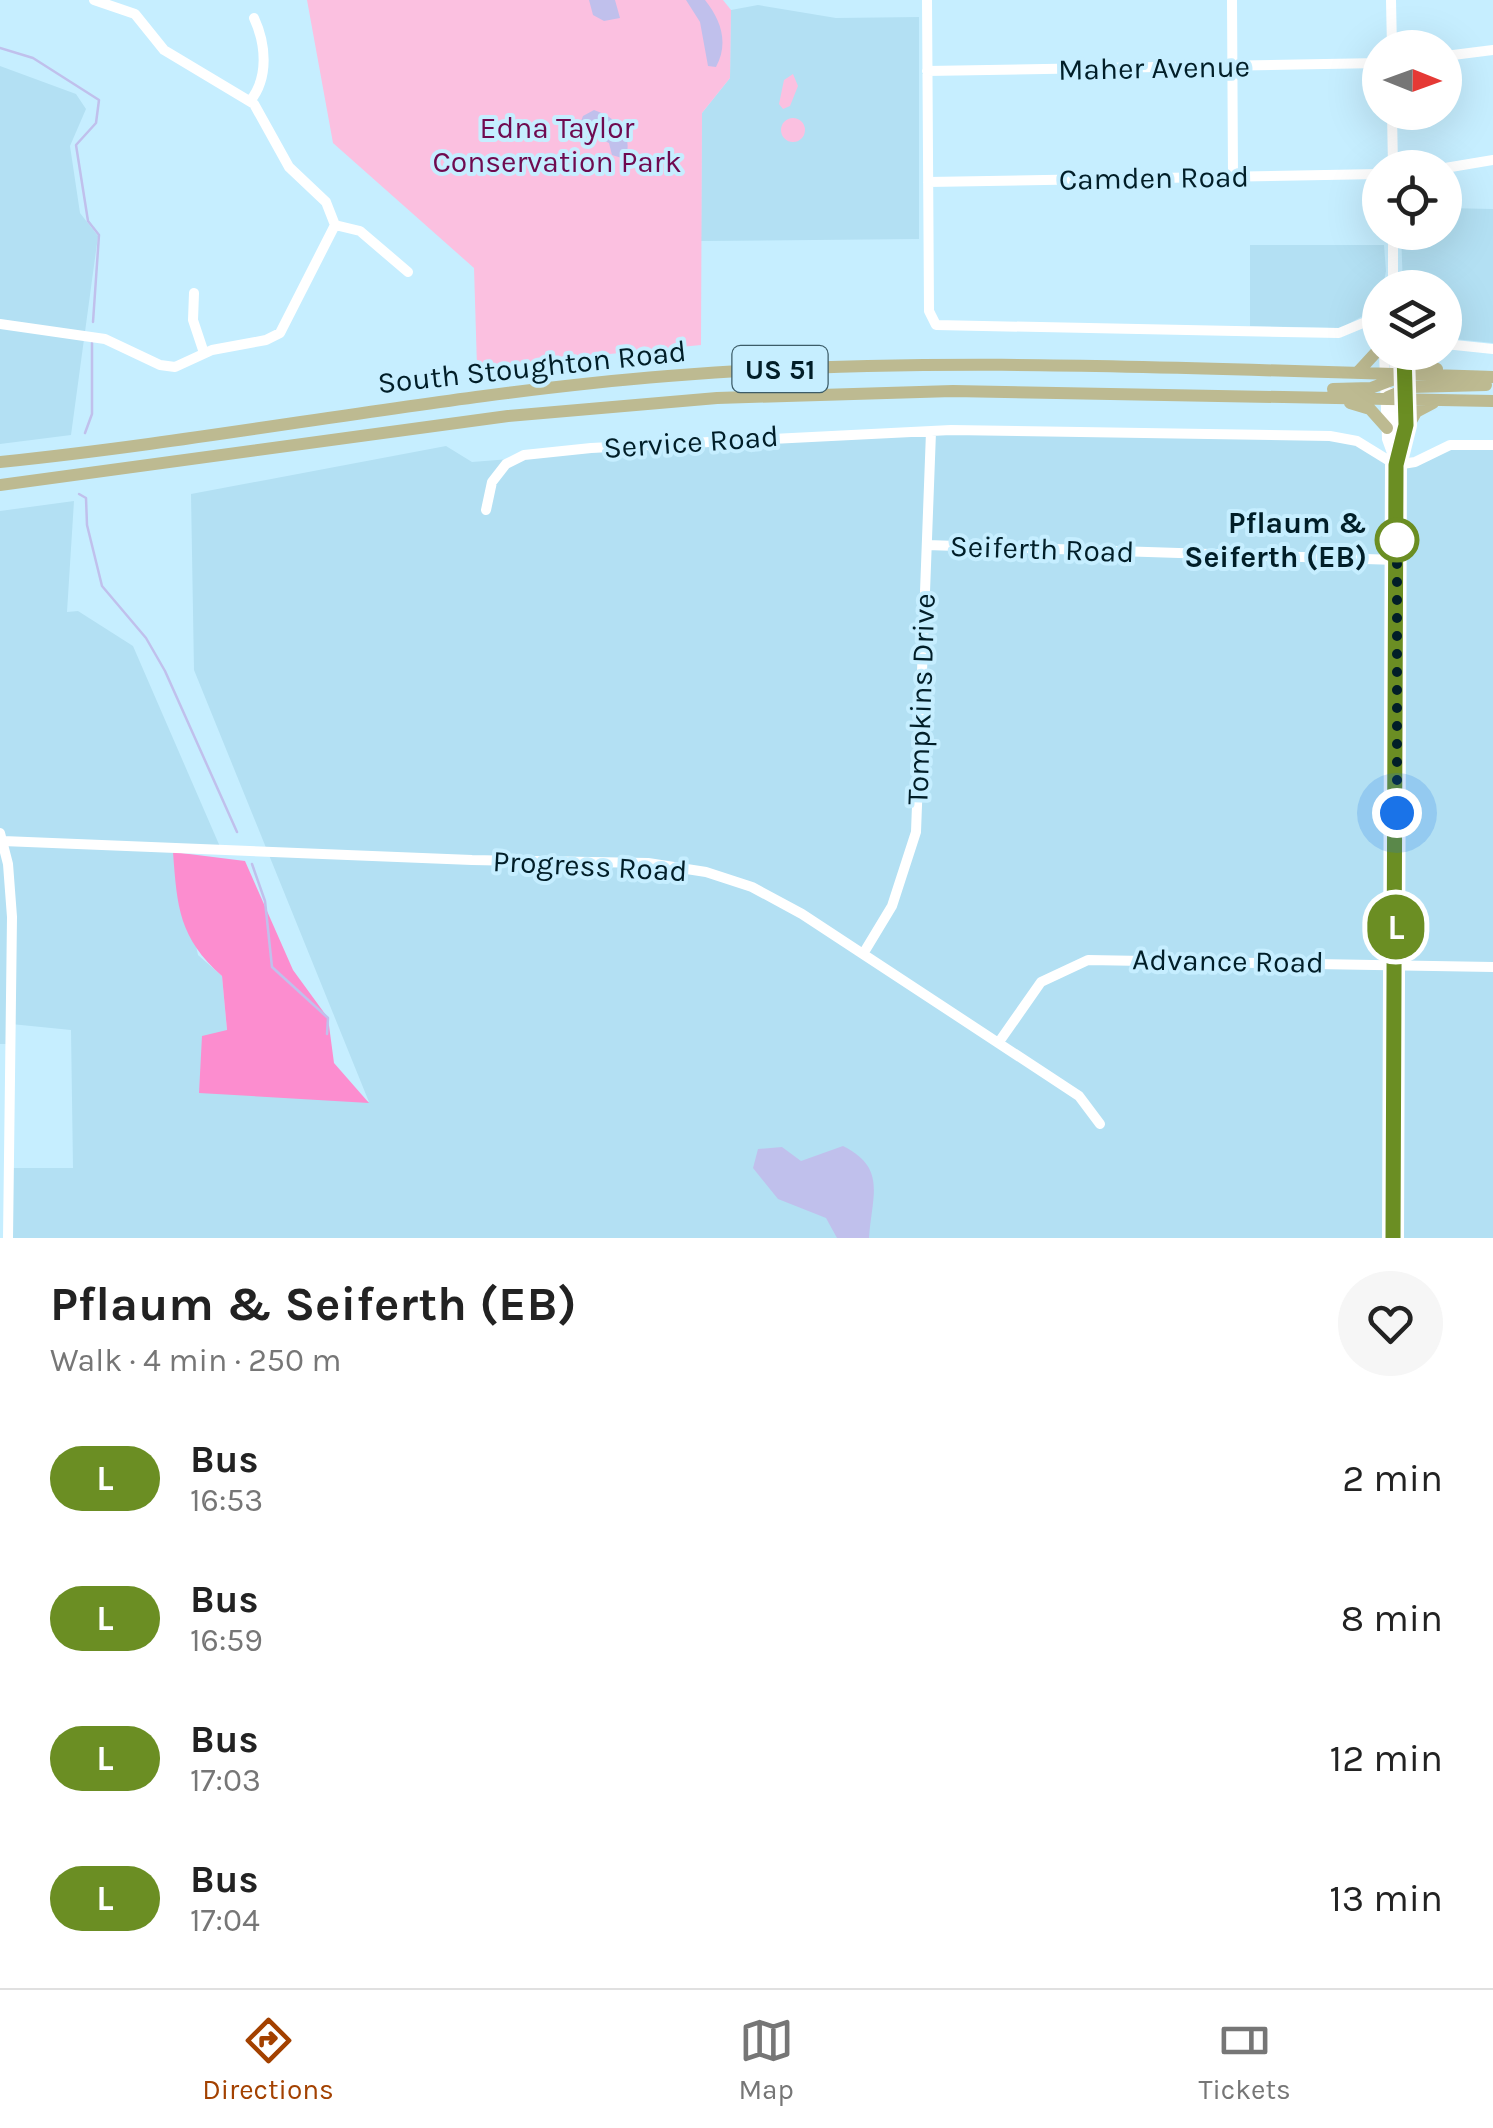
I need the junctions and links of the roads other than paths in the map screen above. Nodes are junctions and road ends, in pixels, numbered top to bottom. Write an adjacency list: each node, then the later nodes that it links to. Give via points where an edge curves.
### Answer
1 (94, 0): 12 (street, via 136,14 164,50)
2 (926, 0): 11 (street)
3 (1232, 0): 10 (street)
4 (1391, 0): 6 (street)
5 (254, 18): 12 (street, via 262,37 263,78)
6 (1392, 30)
7 (1493, 50): 8 (street)
8 (1462, 54)
9 (1362, 64): 10 (street, Maher Avenue)
10 (1233, 69): 11 (street, Maher Avenue); 16 (street)
11 (928, 71): 17 (street)
12 (250, 101): 18 (street, via 289,167 326,202)
13 (1493, 160): 14 (street)
14 (1462, 165)
15 (1362, 174): 16 (street, Camden Road)
16 (1233, 177): 17 (street, Camden Road)
17 (928, 182): 22 (street, via 934,324 1338,334)
18 (335, 225): 19 (street, via 360,231); 25 (street, via 275,336)
19 (408, 272)
20 (194, 293): 25 (street, via 193,320)
21 (0, 324): 25 (street, via 105,339 168,367)
22 (1362, 324)
23 (1462, 345): 24 (street)
24 (1493, 348)
25 (204, 353)
26 (1362, 368): 31 (main road)
27 (1389, 370): 35 (street)
28 (1394, 370): 35 (street)
29 (1400, 370): 35 (street)
30 (1435, 370): 32 (main road)
31 (1357, 373): 35 (main road, South Stoughton Road / US 51); 44 (main road, South Stoughton Road / US 51, via 921,366 669,376 410,404)
32 (1453, 376): 33 (main road, South Stoughton Road / US 51); 35 (main road, South Stoughton Road / US 51)
33 (1493, 377)
34 (1493, 384): 35 (main road)
35 (1395, 387): 36 (main road); 37 (main road, South Stoughton Road / US 51); 38 (main road, South Stoughton Road / US 51); 40 (street); 42 (street); 45 (street)
36 (1260, 396): 37 (main road, South Stoughton Road / US 51); 46 (main road, South Stoughton Road / US 51, via 896,391 717,398 436,425)
37 (1339, 398): 40 (main road, via 1373,412)
38 (1438, 400): 39 (main road, South Stoughton Road / US 51); 42 (main road, via 1416,412)
39 (1493, 401)
40 (1387, 428): 45 (street)
41 (930, 432): 45 (street, Service Road, via 1336,436); 47 (street, Service Road, via 737,437 524,456 494,477); 48 (street, Tompkins Drive)
42 (1405, 432): 45 (street)
43 (1493, 446): 45 (street, via 1450,445)
44 (0, 462)
45 (1396, 465): 49 (street)
46 (0, 486)
47 (486, 510)
48 (927, 545): 49 (street, Seiferth Road); 51 (street, Tompkins Drive, via 916,832 892,906)
49 (1397, 560): 52 (street)
50 (1, 837): 51 (street, Progress Road, via 660,864 752,887); 55 (street, via 11,900)
51 (863, 954): 54 (street, Progress Road)
52 (1396, 966): 53 (street, Advance Road); 54 (street, Advance Road, via 1079,962 1041,982); 58 (street)
53 (1493, 967)
54 (1000, 1042): 56 (street, Progress Road, via 1079,1096)
55 (5, 1044): 57 (street)
56 (1100, 1124)
57 (8, 1238)
58 (1393, 1238)

